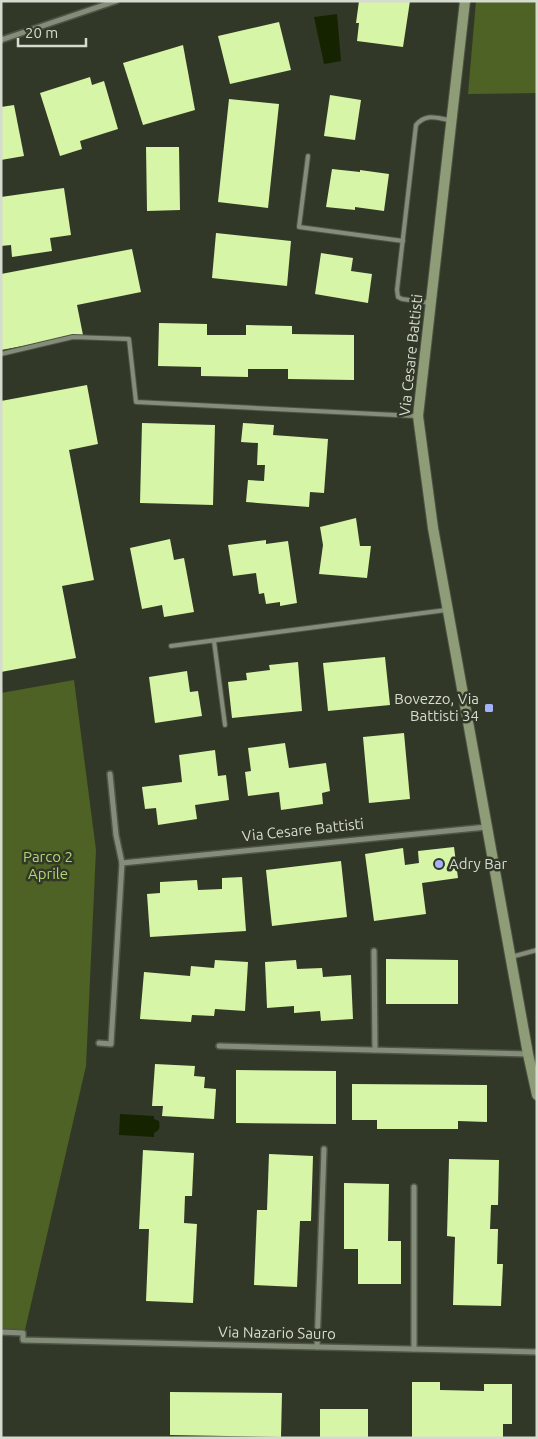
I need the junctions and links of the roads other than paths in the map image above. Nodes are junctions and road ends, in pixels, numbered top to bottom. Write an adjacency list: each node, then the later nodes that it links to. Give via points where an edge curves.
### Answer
1 (116, 1): 3 (street)
2 (465, 1): 4 (street, Via Cesare Battisti)
3 (1, 40)
4 (452, 120): 6 (lane, via 426,117 416,125); 7 (street, Via Cesare Battisti)
5 (308, 156): 6 (lane, via 299,226)
6 (403, 240): 7 (lane, via 398,297)
7 (431, 303): 9 (street, Via Cesare Battisti)
8 (1, 354): 9 (lane, via 73,337 129,339 136,402)
9 (418, 416): 10 (street, Via Cesare Battisti)
10 (447, 610): 11 (lane); 15 (street, Via Cesare Battisti)
11 (214, 641): 12 (lane); 13 (lane)
12 (171, 646)
13 (225, 725)
14 (110, 774): 16 (street)
15 (487, 827): 16 (street, Via Cesare Battisti); 19 (street, Via Cesare Battisti)
16 (122, 862): 20 (street, via 111,1044)
17 (537, 950): 19 (lane)
18 (374, 951): 22 (street)
19 (511, 957): 23 (street, Via Cesare Battisti)
20 (99, 1043)
21 (219, 1046): 22 (street)
22 (375, 1050): 23 (street)
23 (528, 1054): 24 (street, Via Cesare Battisti)
24 (537, 1094)
25 (324, 1149): 28 (street)
26 (414, 1187): 29 (street)
27 (1, 1332): 28 (street, Via Nazario Sauro, via 24,1333 23,1340)
28 (318, 1347): 29 (street, Via Nazario Sauro)
29 (414, 1349): 30 (street, Via Nazario Sauro)
30 (537, 1352)

